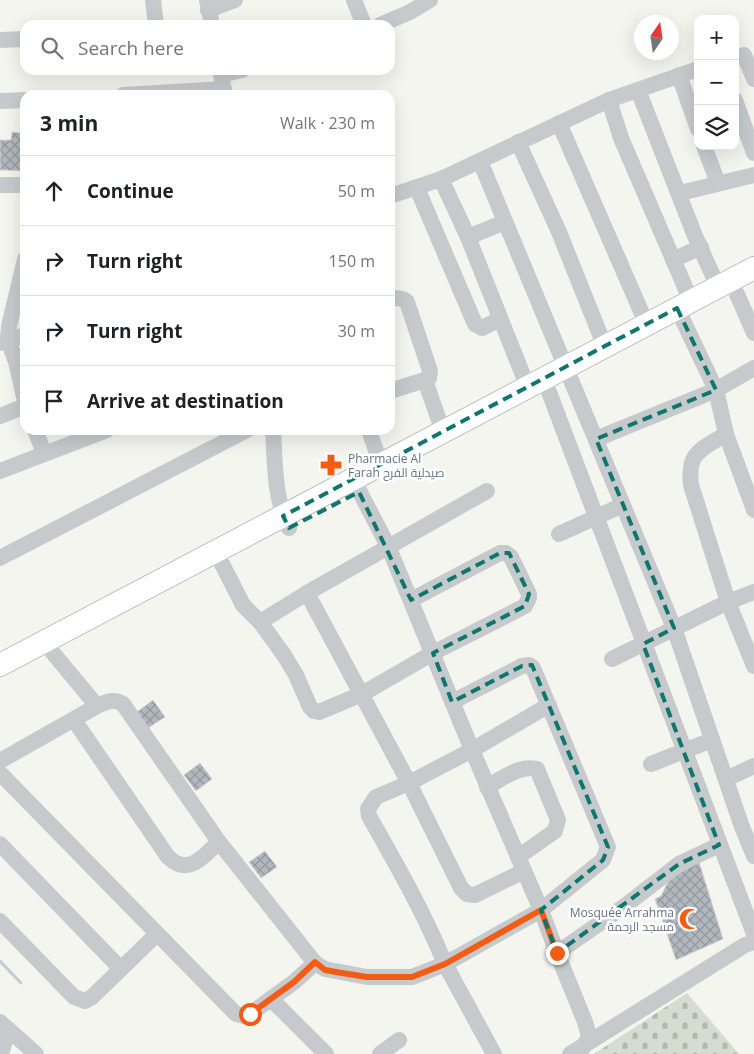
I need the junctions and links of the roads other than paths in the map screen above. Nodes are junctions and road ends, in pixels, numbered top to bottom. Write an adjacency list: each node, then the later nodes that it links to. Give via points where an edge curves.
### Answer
1 (153, 0): 6 (street)
2 (235, 0): 5 (street)
3 (354, 0): 7 (street)
4 (430, 0): 8 (street)
5 (209, 12)
6 (155, 20)
7 (362, 20)
8 (392, 20)
9 (20, 39): 10 (street)
10 (0, 40)
11 (745, 54): 15 (street)
12 (694, 70): 14 (street)
13 (234, 75): 16 (street)
14 (679, 75): 18 (street); 23 (street)
15 (754, 80)
16 (222, 82): 17 (street)
17 (161, 90)
18 (638, 90): 20 (street); 35 (street)
19 (20, 100): 21 (street)
20 (609, 100): 24 (street); 40 (street)
21 (0, 102)
22 (737, 105): 27 (street)
23 (694, 117)
24 (559, 123): 25 (street); 47 (street)
25 (518, 142): 28 (street); 51 (street)
26 (706, 150): 31 (street)
27 (754, 154)
28 (480, 161): 30 (street); 37 (street)
29 (754, 175): 31 (street)
30 (441, 179): 34 (street); 38 (street)
31 (718, 183): 35 (street)
32 (0, 185): 33 (street)
33 (20, 185)
34 (417, 188): 36 (street); 46 (street, via 475,324 482,328)
35 (680, 193): 39 (street)
36 (395, 195)
37 (505, 222): 38 (street); 53 (street)
38 (468, 238): 46 (street)
39 (701, 247): 40 (street); 43 (street)
40 (673, 260): 45 (street)
41 (754, 268): 43 (highway)
42 (20, 280): 50 (street)
43 (736, 288): 45 (highway); 48 (street)
44 (395, 298): 54 (street, via 407,302 430,371)
45 (684, 311): 47 (highway); 53 (highway); 58 (street)
46 (500, 318): 57 (street)
47 (647, 324): 51 (highway)
48 (754, 333)
49 (20, 337): 50 (street)
50 (4, 342): 55 (street, via 14,357)
51 (606, 347): 53 (highway)
52 (754, 368): 58 (street)
53 (569, 374): 57 (highway); 68 (street)
54 (426, 380): 56 (street); 61 (street)
55 (20, 381)
56 (395, 389)
57 (539, 390): 61 (highway); 72 (highway); 76 (street)
58 (716, 390): 62 (street); 68 (street)
59 (20, 408): 60 (street)
60 (0, 416)
61 (443, 432): 70 (highway)
62 (726, 434): 75 (street); 85 (street, via 696,453 689,471)
63 (37, 435): 69 (street)
64 (93, 435): 69 (street)
65 (237, 435): 80 (street)
66 (272, 435): 77 (street, via 278,496)
67 (371, 435): 70 (street)
68 (596, 439): 74 (street)
69 (44, 453): 71 (street)
70 (381, 465): 72 (highway)
71 (0, 472)
72 (356, 486): 77 (highway); 79 (street)
73 (487, 491): 79 (street)
74 (623, 505): 76 (street); 87 (street)
75 (754, 510)
76 (596, 517): 78 (street); 88 (street)
77 (286, 522): 81 (highway); 92 (highway)
78 (560, 534)
79 (389, 548): 83 (street); 84 (street)
80 (0, 558)
81 (222, 564): 86 (street, via 243,605); 89 (highway)
82 (754, 592): 85 (street)
83 (306, 593): 86 (street); 95 (street)
84 (411, 600): 90 (street); 90 (street, via 500,553 511,556 529,594 525,606)
85 (728, 602): 87 (street); 93 (street)
86 (260, 622): 95 (street, via 296,675 314,711 329,709)
87 (674, 628): 88 (street); 100 (street)
88 (643, 644): 91 (street); 102 (street)
89 (52, 653): 94 (highway); 98 (street)
90 (433, 653): 95 (street); 96 (street)
91 (612, 659)
92 (0, 665)
93 (754, 666)
94 (0, 680)
95 (362, 694): 108 (street)
96 (452, 702): 97 (street, via 529,665); 101 (street)
97 (549, 705): 101 (street); 116 (street, via 608,847 603,860)
98 (97, 706): 99 (street); 111 (street, via 114,701 123,704)
99 (74, 720): 103 (street); 111 (street, via 175,863 191,866)
100 (712, 740): 102 (street); 107 (street)
101 (472, 750): 108 (street); 109 (street)
102 (684, 750): 104 (street); 114 (street)
103 (0, 762)
104 (651, 764)
105 (754, 766): 107 (street)
106 (2, 778): 118 (street)
107 (726, 779): 110 (street)
108 (409, 783): 115 (street, via 461,888 467,894 475,895); 122 (street, via 376,797 368,809 369,816 404,878)
109 (488, 787): 115 (street); 115 (street, via 520,769 537,769 558,820 557,827)
110 (748, 824): 113 (street)
111 (219, 842): 121 (street)
112 (0, 844): 123 (street)
113 (752, 850): 114 (street)
114 (721, 851): 119 (street); 120 (street, via 679,864)
115 (521, 864): 116 (street)
116 (541, 910): 120 (street); 122 (street)
117 (0, 921): 123 (street, via 74,997 85,1000 92,997)
118 (157, 934): 123 (street); 124 (street, via 236,1014 250,1014)
119 (752, 944): 127 (street)
120 (557, 953): 127 (street, via 586,1022 589,1036)
121 (315, 962): 122 (street, via 325,970 367,977 412,977); 124 (street)
122 (445, 964): 132 (street)
123 (121, 969)
124 (271, 999): 130 (street)
125 (4, 1026): 128 (street); 129 (street)
126 (399, 1040): 131 (street)
127 (583, 1049): 133 (street)
128 (1, 1054)
129 (36, 1054)
130 (326, 1054)
131 (380, 1054)
132 (494, 1054)
133 (570, 1054)

